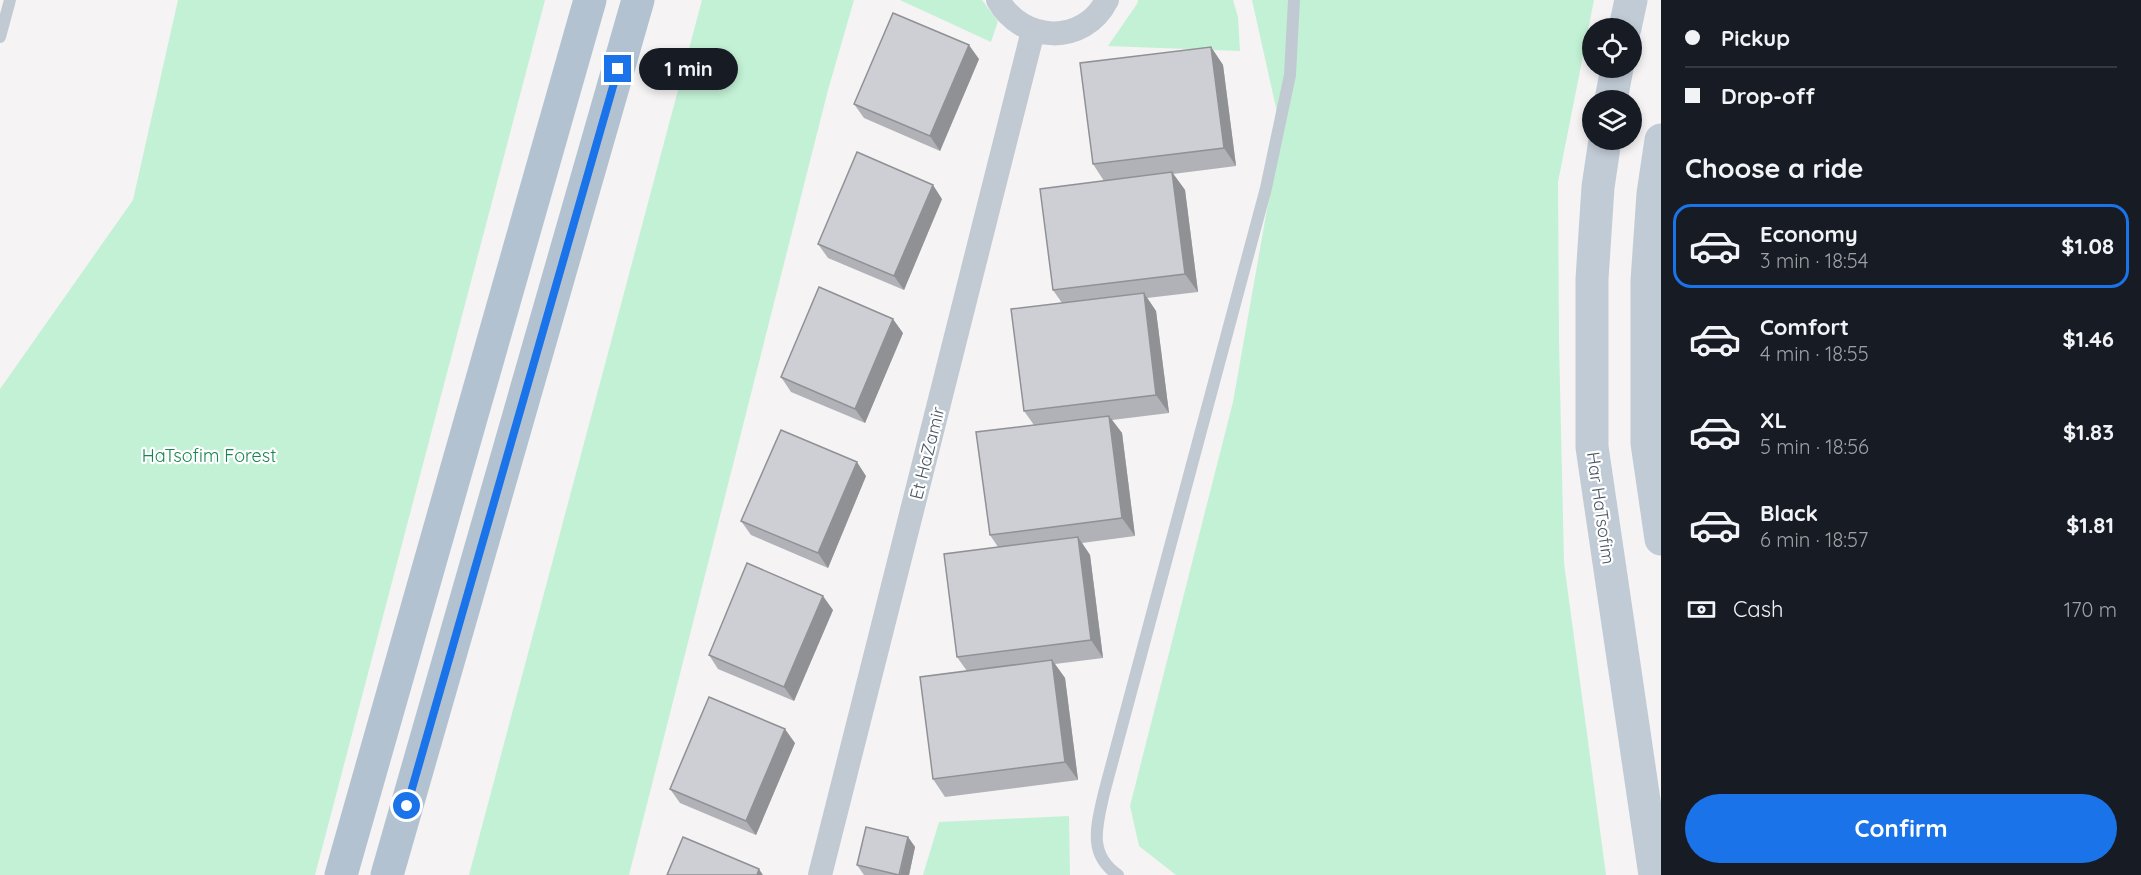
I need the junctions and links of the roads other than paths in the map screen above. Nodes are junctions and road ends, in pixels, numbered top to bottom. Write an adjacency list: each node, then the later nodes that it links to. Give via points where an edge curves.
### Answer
1 (9, 0): 10 (lane)
2 (590, 0): 14 (main road)
3 (638, 0): 15 (main road)
4 (998, 0): 9 (street, via 1005,12)
5 (1107, 0): 9 (street, via 1093,19 1075,30 1054,34)
6 (1294, 0): 17 (lane, via 1290,75 1266,188 1096,832 1100,857)
7 (1630, 0): 8 (main road)
8 (1627, 18)
9 (1033, 31): 16 (street, Et HaZamir)
10 (0, 37)
11 (1661, 140): 13 (main road, via 1647,281 1647,443)
12 (1604, 150): 18 (main road, Har HaTsofim, via 1592,279 1592,447)
13 (1661, 539)
14 (340, 875)
15 (387, 875)
16 (820, 875)
17 (1118, 875)
18 (1655, 875)

